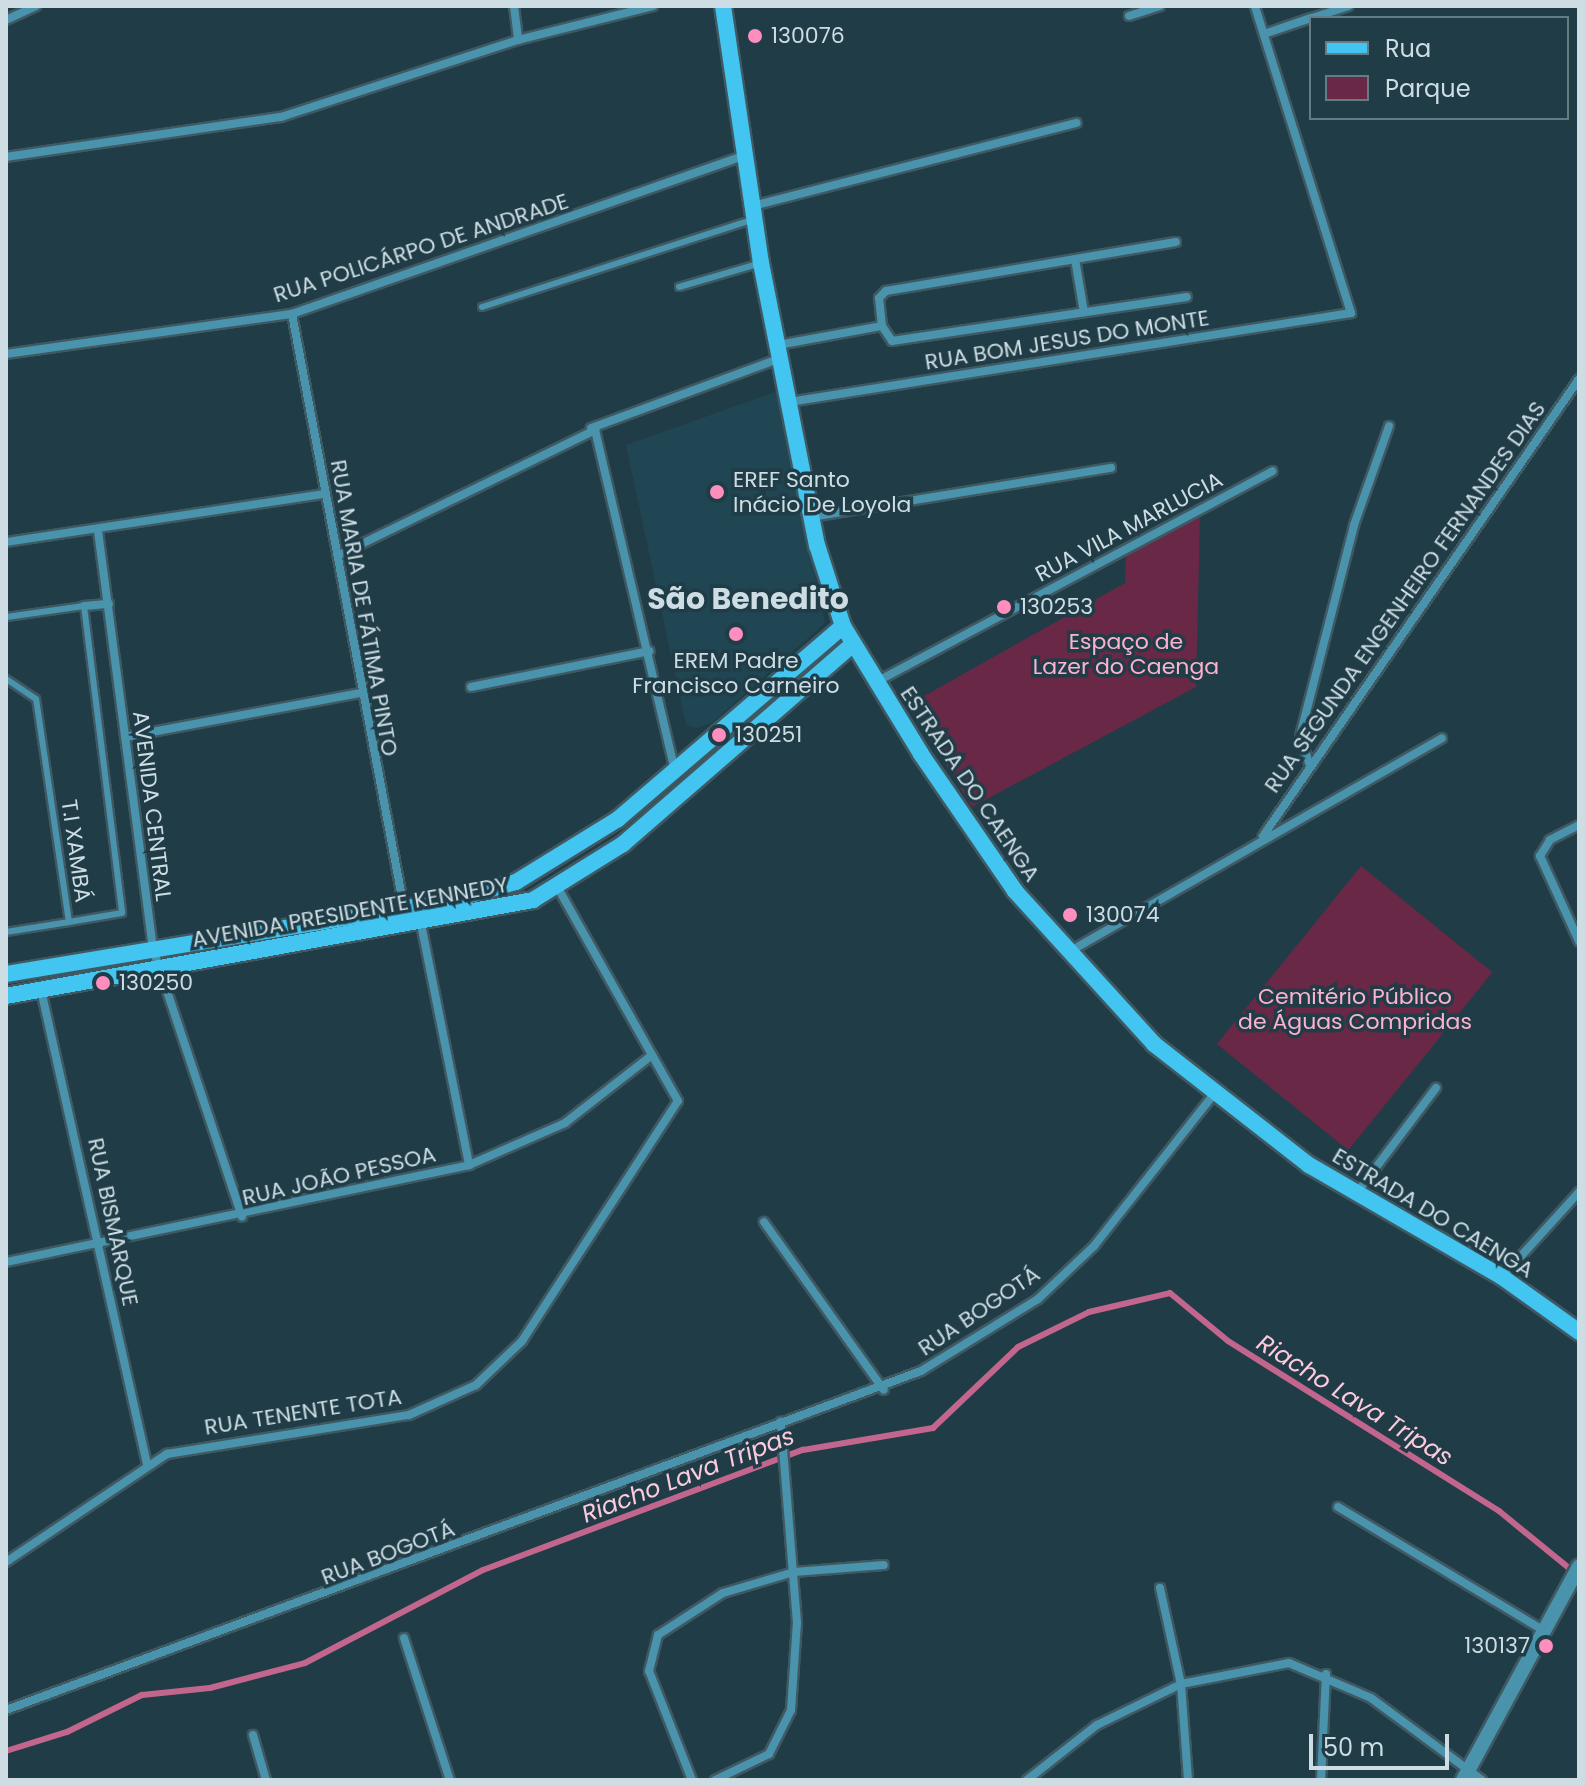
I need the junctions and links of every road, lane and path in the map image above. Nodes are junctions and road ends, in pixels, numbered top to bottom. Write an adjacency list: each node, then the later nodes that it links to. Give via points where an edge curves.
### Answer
1 (36, 6): 11 (street)
2 (514, 6): 13 (street)
3 (653, 6): 13 (street)
4 (723, 6): 15 (main road, ESTRADA DO CAENGA)
5 (1159, 6): 8 (street)
6 (1255, 6): 12 (street)
7 (1348, 6): 9 (street)
8 (1129, 16)
9 (1318, 16)
10 (1309, 19): 12 (street)
11 (6, 20)
12 (1264, 34): 30 (street, RUA BOM JESUS DO MONTE, via 1351,313)
13 (518, 40): 16 (street, via 281,117)
14 (1077, 123): 17 (street)
15 (744, 156): 17 (main road, ESTRADA DO CAENGA); 25 (street, RUA POLICÁRPO DE ANDRADE)
16 (6, 157)
17 (753, 212): 20 (main road, ESTRADA DO CAENGA); 23 (lane)
18 (1176, 242): 19 (street)
19 (1075, 259): 24 (street); 26 (street, via 886,291 879,298)
20 (761, 263): 21 (lane); 27 (main road, ESTRADA DO CAENGA)
21 (679, 287)
22 (1187, 297): 24 (street)
23 (482, 307)
24 (1084, 312): 26 (street, via 892,341)
25 (292, 314): 28 (street, RUA POLICÁRPO DE ANDRADE); 35 (street, RUA MARIA DE FÁTIMA PINTO)
26 (882, 326): 27 (street)
27 (780, 352): 30 (main road, ESTRADA DO CAENGA); 32 (street)
28 (6, 354)
29 (1579, 379): 52 (street, RUA SEGUNDA ENGENHEIRO FERNANDES DIAS)
30 (788, 402): 36 (main road, ESTRADA DO CAENGA)
31 (1389, 426): 52 (street, via 1354,525 1300,736)
32 (591, 428): 39 (street); 45 (street, via 606,457)
33 (1111, 468): 36 (street)
34 (1272, 471): 47 (street, RUA VILA MARLUCIA)
35 (325, 494): 37 (street); 39 (street, RUA MARIA DE FÁTIMA PINTO)
36 (811, 518): 43 (main road, ESTRADA DO CAENGA)
37 (98, 531): 38 (street); 40 (street, AVENIDA CENTRAL)
38 (6, 542)
39 (341, 554): 49 (street, RUA MARIA DE FÁTIMA PINTO)
40 (109, 604): 41 (street); 50 (street, AVENIDA CENTRAL)
41 (84, 606): 42 (lane); 58 (lane, T.I XAMBÁ, via 126,907)
42 (6, 617)
43 (843, 626): 44 (main road, ESTRADA DO CAENGA); 53 (main road, AVENIDA PRESIDENTE KENNEDY)
44 (853, 644): 47 (main road, ESTRADA DO CAENGA); 56 (main road, AVENIDA PRESIDENTE KENNEDY, via 623,844)
45 (649, 651): 48 (street); 53 (street)
46 (6, 679): 58 (lane, T.I XAMBÁ, via 36,699)
47 (875, 682): 63 (main road, ESTRADA DO CAENGA, via 985,851)
48 (471, 687)
49 (361, 693): 50 (street); 57 (street, RUA MARIA DE FÁTIMA PINTO)
50 (125, 737): 62 (street, AVENIDA CENTRAL)
51 (1442, 738): 55 (street, RUA SEGUNDA ENGENHEIRO FERNANDES DIAS)
52 (1309, 763): 55 (street, RUA SEGUNDA ENGENHEIRO FERNANDES DIAS)
53 (675, 771): 57 (main road, AVENIDA PRESIDENTE KENNEDY, via 572,853 516,882)
54 (1579, 825): 61 (street, via 1550,840 1541,867)
55 (1263, 836): 63 (street, RUA SEGUNDA ENGENHEIRO FERNANDES DIAS)
56 (558, 888): 59 (main road, AVENIDA PRESIDENTE KENNEDY, via 489,912); 68 (street)
57 (404, 908): 62 (main road, AVENIDA PRESIDENTE KENNEDY)
58 (69, 922): 60 (lane)
59 (421, 924): 64 (main road, AVENIDA PRESIDENTE KENNEDY); 71 (street)
60 (6, 932)
61 (1579, 941)
62 (153, 949): 64 (street, AVENIDA CENTRAL); 65 (main road, AVENIDA PRESIDENTE KENNEDY)
63 (1066, 953): 70 (main road, ESTRADA DO CAENGA, via 1123,1017)
64 (161, 969): 66 (main road, AVENIDA PRESIDENTE KENNEDY); 74 (street, AVENIDA CENTRAL)
65 (6, 974)
66 (41, 990): 67 (main road, AVENIDA PRESIDENTE KENNEDY); 76 (street, RUA BISMARQUE)
67 (6, 996)
68 (652, 1055): 71 (street, RUA JOÃO PESSOA, via 565,1123); 82 (street, RUA TENENTE TOTA, via 678,1101 522,1341 476,1385 409,1415 184,1449)
69 (1436, 1088): 73 (street)
70 (1215, 1093): 73 (main road, ESTRADA DO CAENGA); 80 (street, RUA BOGOTÁ, via 1094,1246 1038,1299)
71 (469, 1165): 74 (street, RUA JOÃO PESSOA)
72 (1579, 1192): 78 (street)
73 (1355, 1194): 78 (main road, ESTRADA DO CAENGA)
74 (242, 1217): 76 (street, RUA JOÃO PESSOA)
75 (764, 1222): 80 (street)
76 (102, 1242): 77 (street, RUA JOÃO PESSOA); 82 (street, RUA BISMARQUE)
77 (6, 1262)
78 (1502, 1277): 79 (main road, ESTRADA DO CAENGA)
79 (1579, 1332)
80 (884, 1390): 81 (street, RUA BOGOTÁ)
81 (781, 1422): 87 (street); 93 (street, RUA BOGOTÁ, via 345,1590)
82 (147, 1463): 84 (street, RUA TENENTE TOTA)
83 (1338, 1507): 89 (street)
84 (6, 1562)
85 (884, 1565): 87 (street)
86 (1579, 1566): 89 (street)
87 (794, 1572): 98 (street, via 723,1593 677,1619 650,1651 661,1716); 99 (street, via 786,1732 769,1754)
88 (1160, 1588): 92 (street)
89 (1544, 1631): 95 (street)
90 (404, 1638): 97 (street)
91 (1326, 1674): 92 (street, via 1263,1664); 95 (street, via 1406,1721); 102 (street)
92 (1181, 1684): 100 (street, via 1097,1725); 101 (street)
93 (6, 1710)
94 (253, 1735): 96 (street)
95 (1466, 1775): 103 (street)
96 (266, 1780)
97 (450, 1780)
98 (692, 1780)
99 (715, 1780)
100 (1027, 1780)
101 (1188, 1780)
102 (1321, 1780)
103 (1482, 1780)

